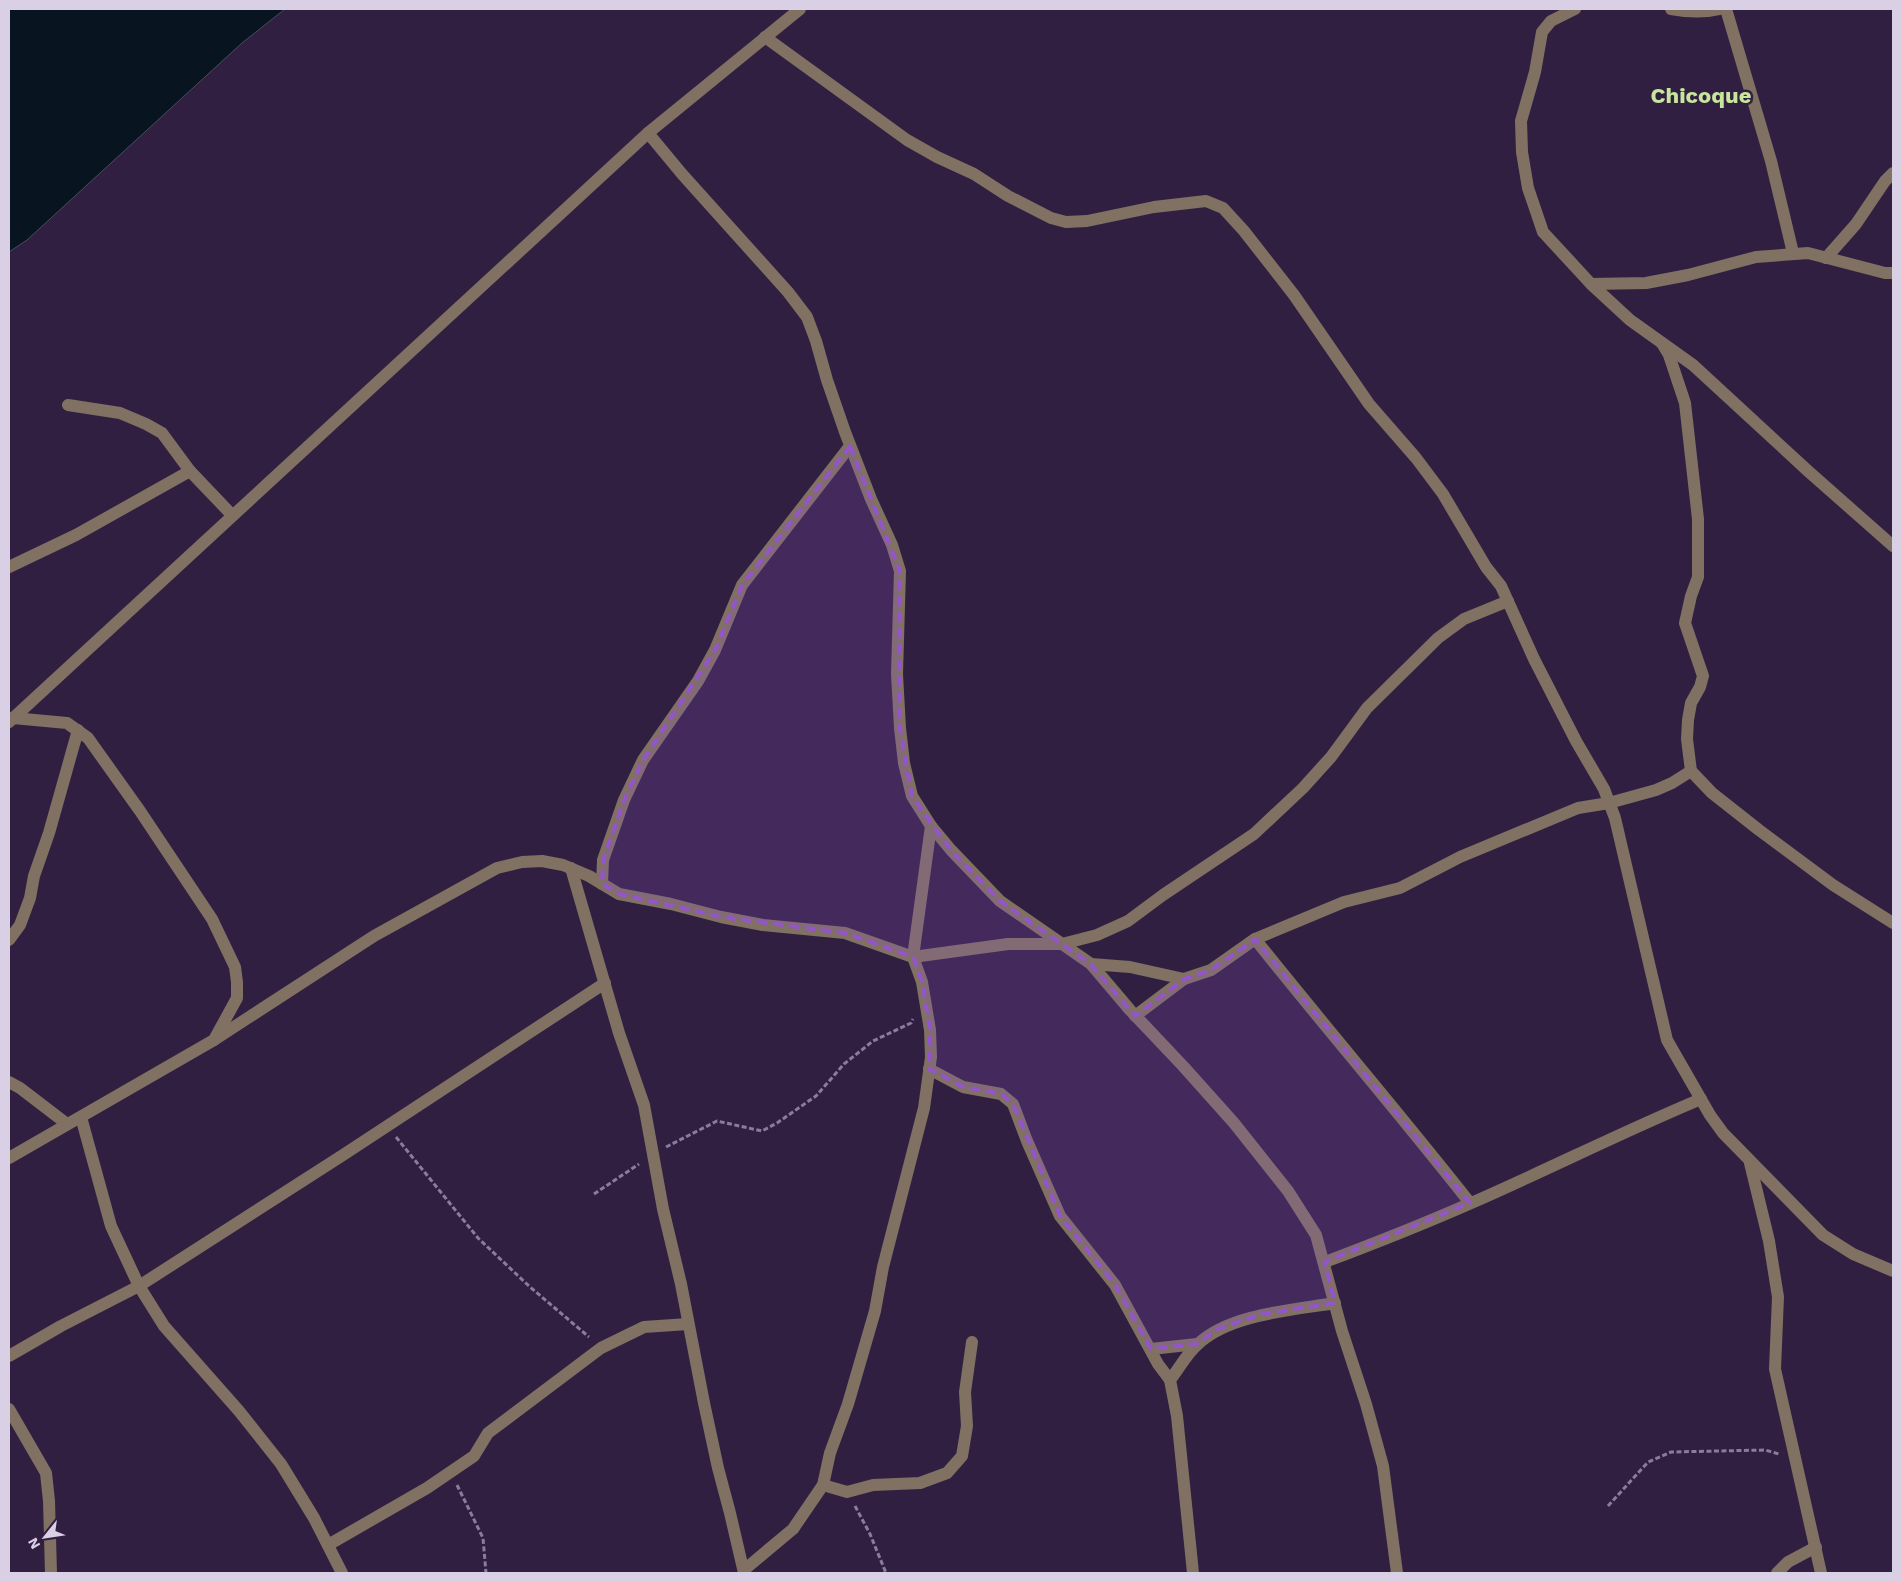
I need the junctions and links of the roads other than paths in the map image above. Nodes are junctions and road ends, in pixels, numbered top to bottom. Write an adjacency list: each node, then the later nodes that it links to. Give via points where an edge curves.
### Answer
1 (800, 9): 6 (street)
2 (1575, 9): 12 (street, via 1551,20 1542,32 1521,121 1522,152 1528,188 1543,232)
3 (1671, 9): 4 (street, via 1684,12)
4 (1720, 9)
5 (1726, 9): 9 (street, via 1771,161)
6 (765, 37): 7 (street); 20 (street, via 907,140 1051,218 1066,222 1087,221 1154,207 1206,201 1223,208 1294,295 1369,404 1416,458)
7 (648, 133): 15 (street, via 807,317); 17 (street)
8 (1893, 173): 10 (street, via 1856,224)
9 (1793, 253): 10 (street, via 1808,252); 12 (street, via 1756,257 1646,282)
10 (1826, 258): 11 (street)
11 (1893, 274)
12 (1591, 284): 13 (street, via 1630,320)
13 (1662, 342): 18 (street, via 1693,364); 23 (street, via 1685,403 1698,519 1698,577 1685,623 1703,676 1691,703 1688,720)
14 (68, 405): 16 (street, via 120,413 146,424 162,433)
15 (850, 446): 25 (street, via 900,571 897,674 904,763 912,796); 27 (street, via 742,585 715,650 688,696 643,760 624,800 603,860)
16 (190, 471): 17 (street); 19 (street, via 76,535)
17 (232, 515): 21 (street)
18 (1893, 546)
19 (9, 567)
20 (1508, 601): 24 (street, via 1534,659); 31 (street, via 1464,618 1438,638 1367,708 1303,788 1254,834 1128,921)
21 (11, 720): 22 (street, via 67,723)
22 (78, 730): 29 (street, via 30,898 20,925); 37 (street, via 88,738 140,811 212,919 235,966 237,998)
23 (1691, 771): 24 (street, via 1656,790); 28 (street, via 1712,793 1759,830)
24 (1609, 803): 30 (street, via 1578,808 1460,858 1400,888 1344,902); 40 (street, via 1667,1040)
25 (932, 826): 31 (street, via 1000,901); 32 (street)
26 (571, 868): 27 (street); 35 (street); 37 (street, via 542,860 497,868 374,936)
27 (602, 884): 32 (street, via 619,894 721,917 763,925 845,933)
28 (1893, 923)
29 (9, 940)
30 (1255, 940): 34 (street, via 1211,970); 45 (street)
31 (1062, 944): 32 (street, via 1008,944); 33 (street)
32 (913, 957): 38 (street, via 922,982 930,1030)
33 (1091, 964): 34 (street, via 1130,967); 36 (street)
34 (1184, 979): 36 (street)
35 (605, 984): 48 (street); 50 (street, via 644,1105 662,1209)
36 (1136, 1016): 46 (street, via 1234,1123 1288,1190 1316,1235)
37 (214, 1040): 41 (street)
38 (929, 1069): 53 (street, via 963,1087 1001,1094 1013,1104 1060,1216 1115,1285); 57 (street, via 924,1108 883,1267 875,1311)
39 (9, 1082): 42 (street)
40 (1701, 1099): 44 (street, via 1722,1133); 45 (street)
41 (81, 1117): 42 (street); 48 (street, via 111,1226)
42 (67, 1124): 43 (street)
43 (9, 1158)
44 (1749, 1160): 47 (street, via 1823,1235 1853,1254); 59 (street, via 1760,1197 1778,1297 1776,1369)
45 (1470, 1203): 46 (street)
46 (1325, 1262): 49 (street)
47 (1893, 1271)
48 (139, 1286): 54 (street); 58 (street, via 164,1326 281,1464)
49 (1335, 1303): 52 (street, via 1262,1314 1218,1329); 64 (street, via 1383,1466)
50 (688, 1324): 58 (street, via 644,1327 601,1348 488,1433 474,1456 427,1488); 60 (street)
51 (972, 1342): 57 (street, via 965,1392 967,1426 962,1456 947,1473 920,1483 873,1485 847,1492)
52 (1197, 1344): 53 (street); 55 (street)
53 (1151, 1349): 55 (street)
54 (9, 1356)
55 (1170, 1380): 63 (street, via 1178,1416)
56 (9, 1409): 61 (street, via 46,1473)
57 (823, 1485): 60 (street, via 794,1529)
58 (328, 1545): 62 (street)
59 (1816, 1547): 65 (street, via 1788,1562); 66 (street)
60 (744, 1572)
61 (51, 1573)
62 (342, 1573)
63 (1193, 1573)
64 (1397, 1573)
65 (1777, 1573)
66 (1822, 1573)

